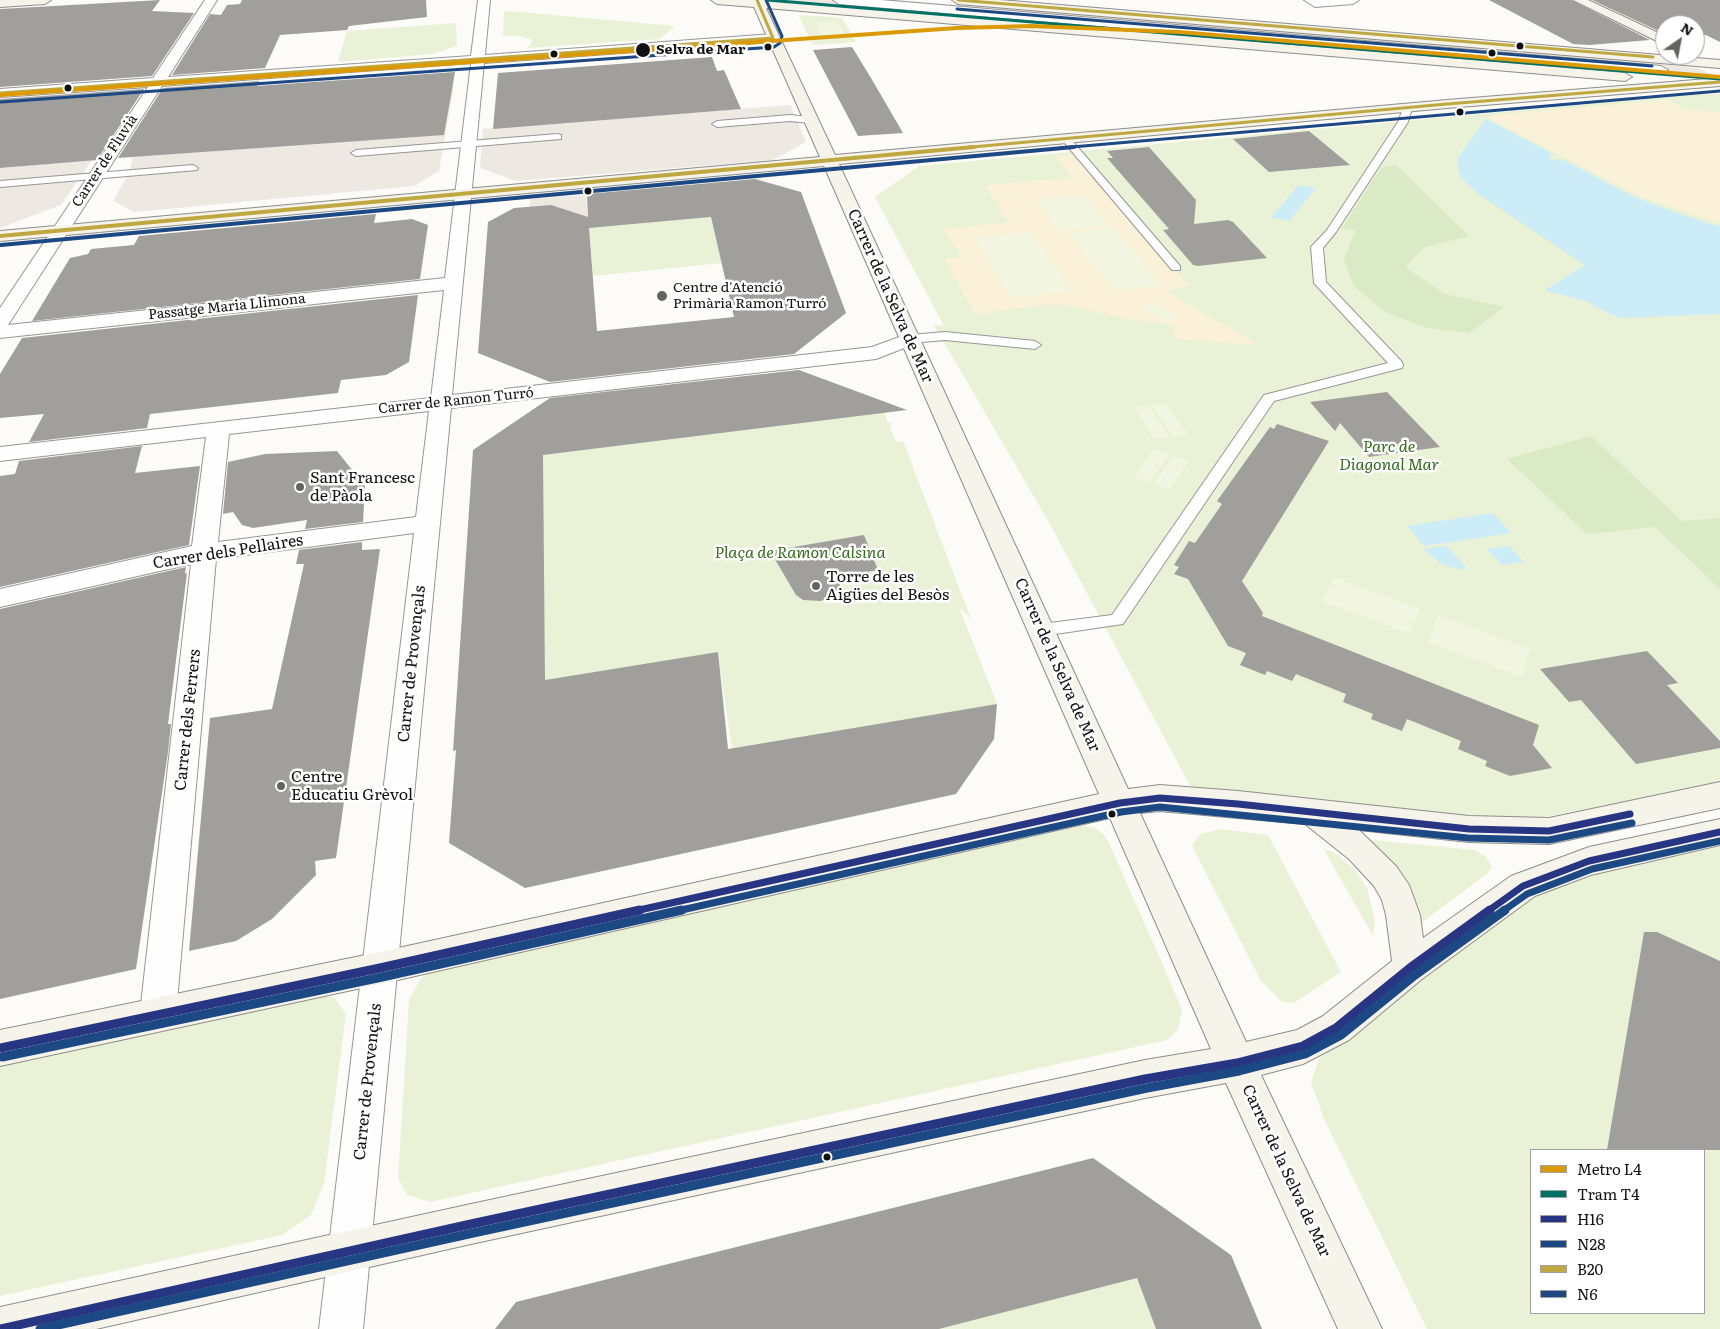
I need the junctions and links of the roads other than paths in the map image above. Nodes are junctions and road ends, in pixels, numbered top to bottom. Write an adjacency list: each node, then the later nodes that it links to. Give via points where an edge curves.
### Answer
1 (45, 0): 11 (street)
2 (211, 0): 18 (street, Carrer de Fluvià)
3 (484, 0): 15 (street, Carrer de Provençals)
4 (717, 0): 10 (street)
5 (839, 0): 17 (street)
6 (958, 0): 16 (street)
7 (1353, 0): 9 (street)
8 (1579, 0): 12 (street)
9 (1312, 1)
10 (758, 2): 13 (street, Carrer de la Selva de Mar); 19 (street)
11 (0, 3)
12 (1655, 36)
13 (773, 38): 15 (street); 22 (street, Carrer de la Selva de Mar)
14 (1705, 58): 16 (street)
15 (477, 59): 18 (street); 26 (street, Carrer de Provençals)
16 (1720, 64)
17 (1661, 70)
18 (157, 82): 20 (street); 30 (street, Carrer de Fluvià)
19 (1715, 83): 21 (street)
20 (0, 93)
21 (1407, 108): 25 (street); 47 (lane, via 1403,122 1331,232 1317,247 1320,283 1397,365 1269,398 1117,620)
22 (810, 120): 23 (lane, via 790,118); 28 (street, Carrer de la Selva de Mar)
23 (717, 124)
24 (558, 137): 26 (lane)
25 (1066, 139): 28 (street); 35 (lane)
26 (468, 144): 27 (lane); 32 (street, Carrer de Provençals)
27 (356, 153)
28 (829, 161): 32 (street); 39 (street, Carrer de la Selva de Mar)
29 (192, 168): 30 (lane)
30 (96, 176): 31 (lane); 33 (street, Carrer de Fluvià)
31 (0, 184)
32 (463, 193): 33 (street); 36 (street, Carrer de Provençals)
33 (60, 231): 34 (street); 37 (street, Carrer de Fluvià)
34 (0, 236)
35 (1176, 268)
36 (453, 283): 38 (street, Passatge Maria Llimona); 41 (street, Carrer de Provençals)
37 (0, 323)
38 (0, 332)
39 (910, 339): 40 (lane, via 944,336); 41 (street, Carrer de Ramon Turró, via 876,353); 47 (street, Carrer de la Selva de Mar)
40 (1035, 346)
41 (440, 403): 42 (street, Carrer de Ramon Turró); 44 (street, Carrer de Provençals)
42 (219, 428): 43 (street, Carrer de Ramon Turró); 45 (street, Carrer dels Ferrers)
43 (0, 454)
44 (428, 523): 45 (street, Carrer dels Pellaires); 52 (street, Carrer de Provençals)
45 (204, 558): 46 (street, Carrer dels Pellaires); 54 (street, Carrer dels Ferrers)
46 (0, 598)
47 (1042, 630): 49 (street, Carrer de la Selva de Mar)
48 (1720, 795): 50 (street, via 1549,831 1469,829)
49 (1120, 803): 50 (street, via 1160,798); 52 (street); 56 (street, Carrer de la Selva de Mar)
50 (1315, 814): 53 (street, via 1360,849 1396,895 1403,915)
51 (1720, 832): 53 (street, via 1589,861 1524,886)
52 (380, 968): 54 (street); 57 (street, Carrer de Provençals)
53 (1410, 968): 56 (street, via 1336,1028 1285,1051)
54 (158, 1013): 55 (street)
55 (0, 1048)
56 (1237, 1063): 57 (street, via 1145,1078); 60 (street, Carrer de la Selva de Mar)
57 (349, 1251): 58 (street); 59 (street, Carrer de Provençals)
58 (0, 1329)
59 (341, 1329)
60 (1360, 1329)

